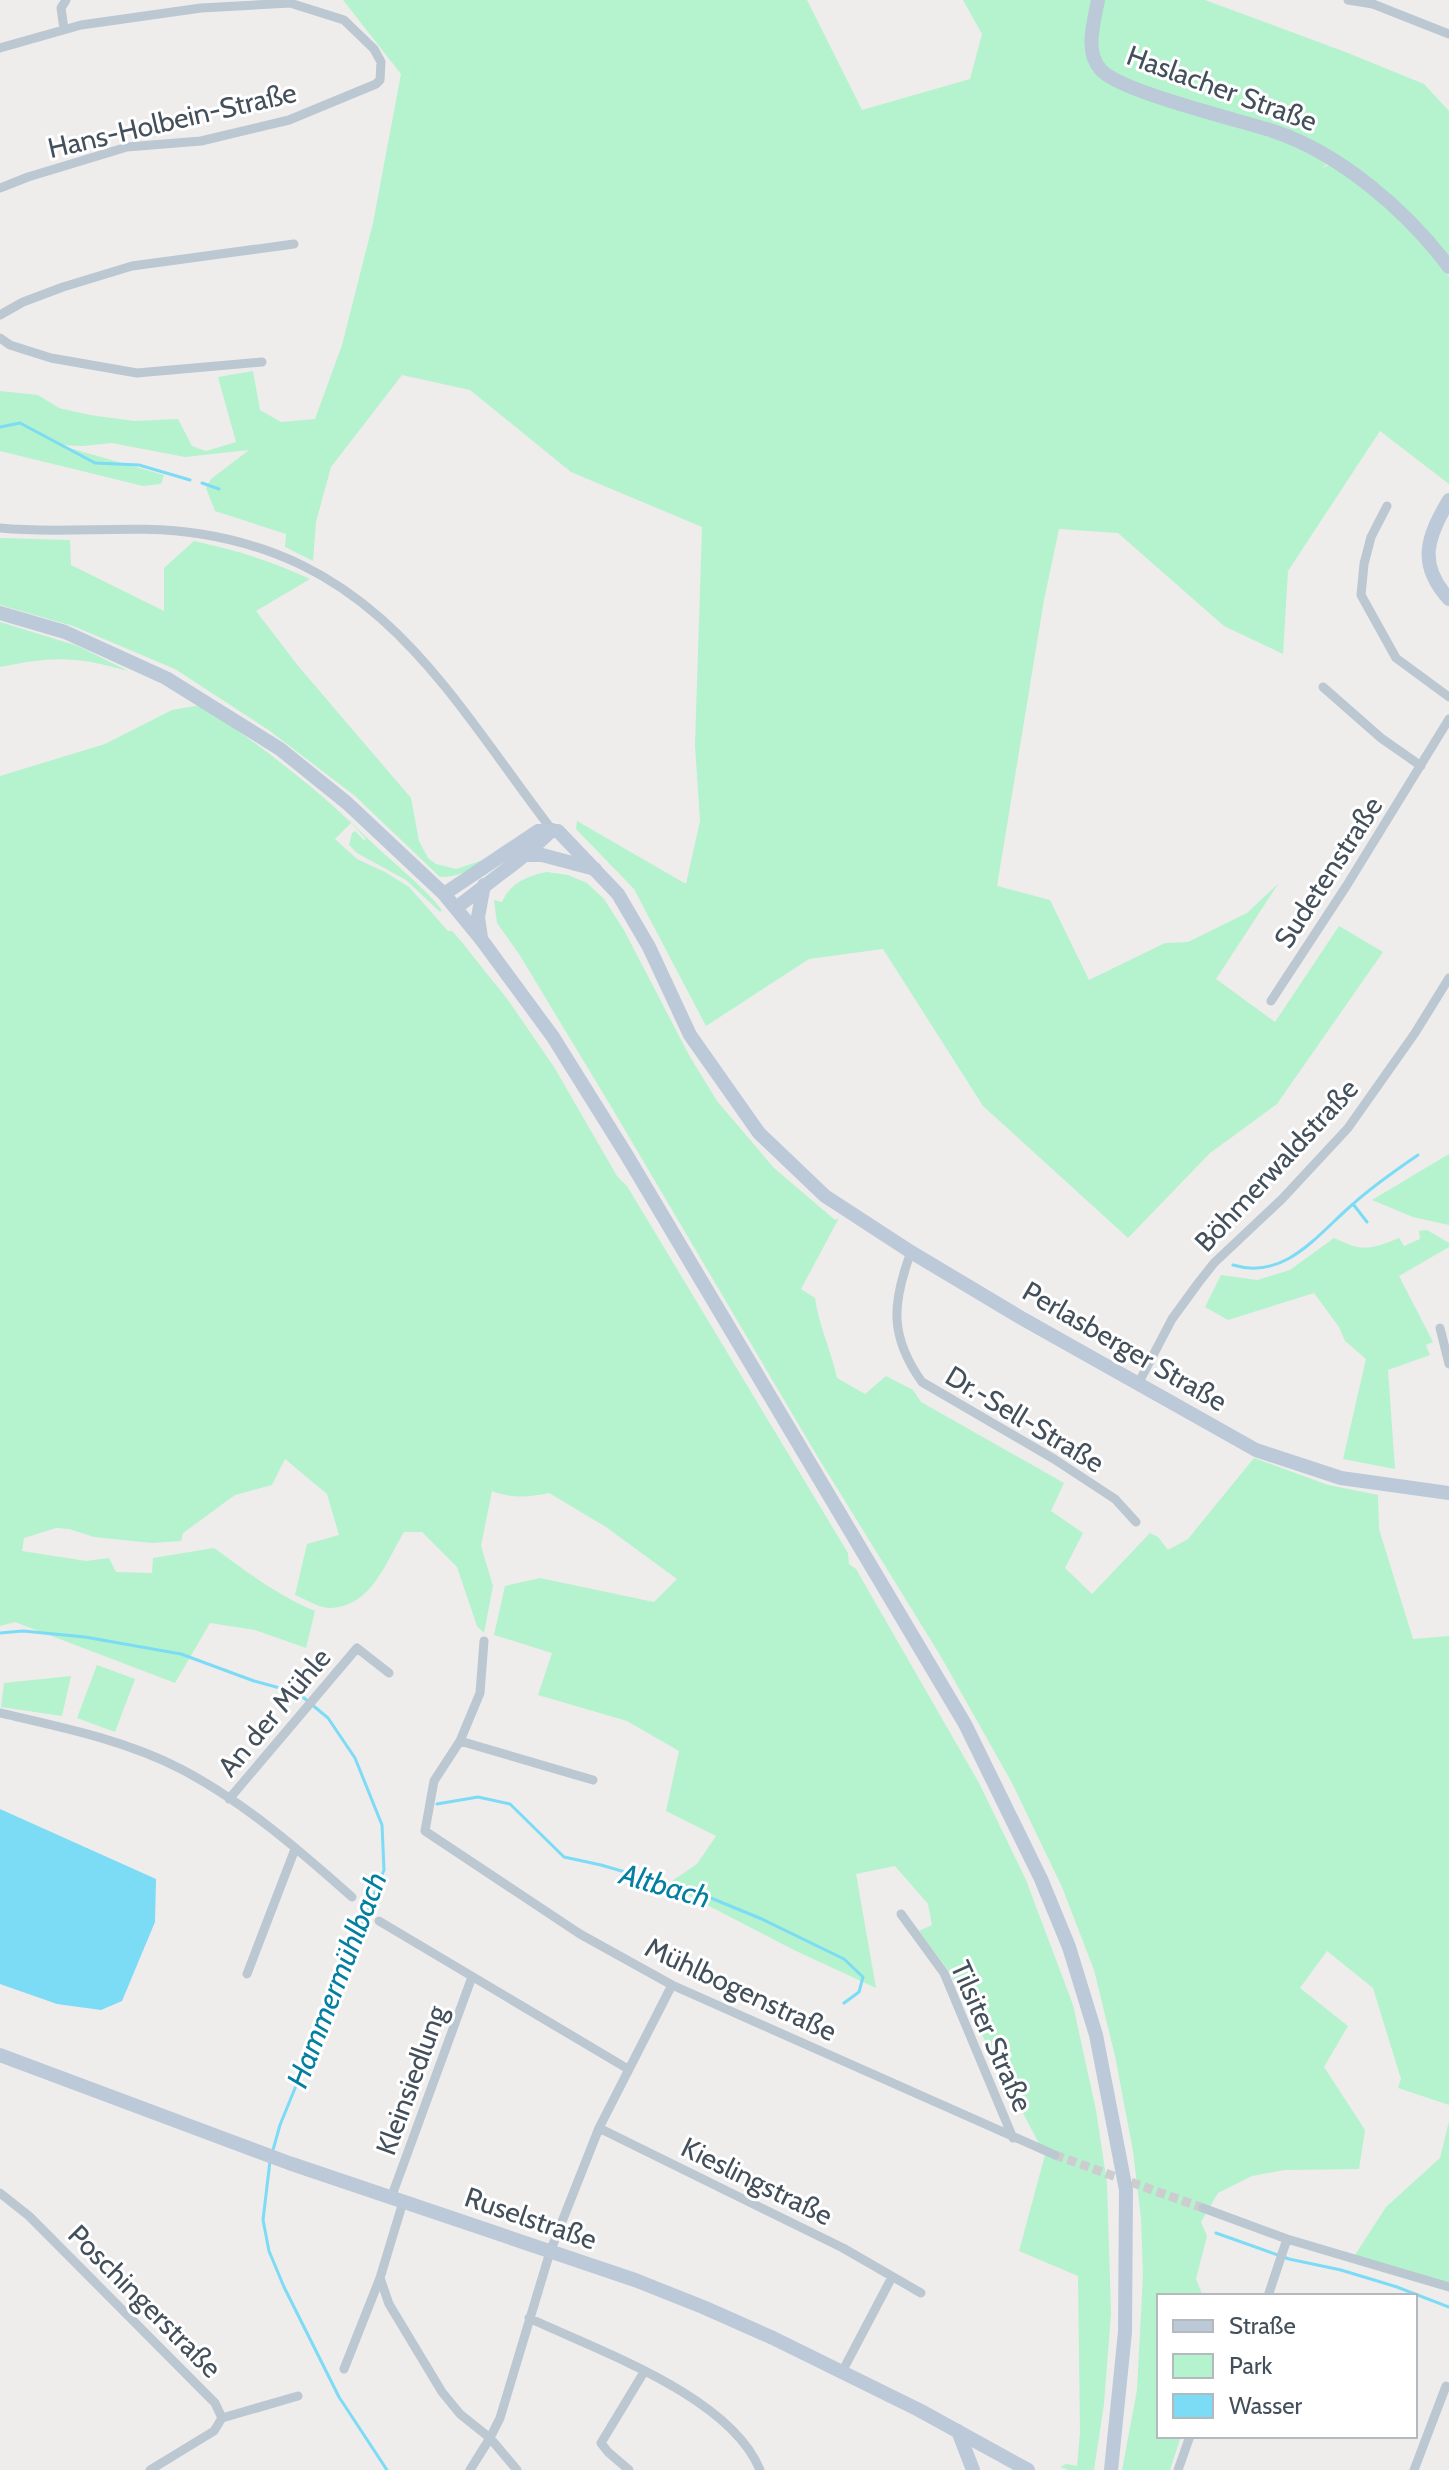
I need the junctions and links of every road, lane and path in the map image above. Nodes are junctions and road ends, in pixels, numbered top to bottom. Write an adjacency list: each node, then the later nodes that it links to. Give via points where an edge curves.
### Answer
1 (66, 0): 4 (street, via 61,8)
2 (1098, 0): 9 (main road, Haslacher Straße, via 1092,47 1102,72 1128,86 1276,132 1325,154 1391,206)
3 (1348, 0): 5 (street, via 1403,13)
4 (64, 29): 6 (street); 7 (street, Hans-Holbein-Straße, via 201,8 290,3 344,20 374,49 381,62 380,80 289,120 201,141 127,147)
5 (1449, 34)
6 (0, 48)
7 (0, 188)
8 (294, 244): 10 (street, via 132,266 36,297)
9 (1449, 267)
10 (0, 315)
11 (0, 338): 12 (street, via 51,358 137,373)
12 (262, 362)
13 (1449, 500): 16 (main road, via 1428,549 1435,582)
14 (1387, 506): 19 (street, via 1371,537 1361,595 1396,658)
15 (0, 528): 22 (street, via 198,533 286,558 326,577 400,634)
16 (1449, 599)
17 (0, 613): 26 (main road, via 65,632 166,678 280,749)
18 (1323, 687): 21 (street)
19 (1449, 697)
20 (1449, 719): 21 (street, Sudetenstraße)
21 (1421, 766): 30 (street, Sudetenstraße)
22 (552, 830): 23 (main road); 24 (main road, Perlasberger Straße, via 565,835); 26 (main road, via 538,831)
23 (525, 855): 24 (main road); 25 (main road)
24 (595, 869): 31 (main road, Perlasberger Straße, via 618,894 641,934 690,1035 759,1133 825,1196)
25 (484, 885): 27 (main road); 28 (main road, via 478,917)
26 (444, 894): 27 (main road)
27 (456, 908): 28 (main road)
28 (481, 939): 78 (main road, via 553,1037 626,1154 965,1724 1058,1919 1096,2035 1126,2190 1125,2332)
29 (1449, 978): 34 (street, Böhmerwaldstraße, via 1348,1128 1199,1282 1172,1319)
30 (1271, 1001)
31 (911, 1252): 34 (main road, Perlasberger Straße); 36 (street, Dr.-Sell-Straße, via 895,1320 910,1365 922,1382 1054,1459 1115,1499)
32 (1440, 1328): 33 (street)
33 (1449, 1364)
34 (1138, 1384): 35 (main road, Perlasberger Straße, via 1256,1450 1341,1478)
35 (1449, 1493)
36 (1136, 1522)
37 (484, 1641): 40 (street, via 480,1693)
38 (389, 1673): 42 (street, An der Mühle, via 357,1648)
39 (0, 1713): 42 (street, via 152,1756)
40 (460, 1741): 41 (street); 49 (street, Mühlbogenstraße, via 434,1781 425,1831 580,1934)
41 (593, 1780)
42 (229, 1799): 43 (street)
43 (295, 1849): 44 (street); 47 (street)
44 (352, 1897)
45 (901, 1914): 53 (street, Tilsiter Straße, via 944,1973)
46 (379, 1921): 48 (street, Kleinsiedlung)
47 (247, 1974)
48 (472, 1977): 51 (street, Kleinsiedlung); 56 (street, Kleinsiedlung)
49 (672, 1985): 51 (street); 53 (street, Mühlbogenstraße)
50 (0, 2055): 56 (main road, Ruselstraße)
51 (628, 2069): 52 (street)
52 (599, 2128): 59 (street); 60 (street, Kieslingstraße)
53 (1013, 2138): 54 (street, Mühlbogenstraße)
54 (1055, 2155)
55 (0, 2193): 73 (street, Poschingerstraße, via 215,2403)
56 (397, 2200): 59 (main road, Ruselstraße); 61 (street, Kleinsiedlung)
57 (1203, 2208): 58 (street)
58 (1287, 2239): 62 (street); 64 (street)
59 (550, 2252): 67 (street); 70 (main road, Ruselstraße, via 703,2307)
60 (892, 2277): 63 (street, Kieslingstraße); 70 (street)
61 (380, 2278): 65 (street); 66 (street, Kleinsiedlung)
62 (1449, 2287)
63 (921, 2293)
64 (1269, 2294)
65 (389, 2304): 66 (street); 75 (street, via 442,2392)
66 (369, 2306): 68 (street, Kleinsiedlung)
67 (529, 2318): 69 (street); 75 (street)
68 (344, 2369)
69 (644, 2372): 83 (street, via 601,2443); 84 (street, via 688,2394 723,2420 752,2450)
70 (842, 2372): 74 (main road, Ruselstraße)
71 (1446, 2386): 87 (street)
72 (298, 2396): 73 (street)
73 (222, 2418): 80 (street, Poschingerstraße, via 214,2431)
74 (958, 2431): 77 (main road, Ruselstraße); 85 (main road)
75 (490, 2438): 81 (street); 82 (street)
76 (1189, 2438): 79 (street)
77 (1004, 2464): 86 (main road, Ruselstraße)
78 (1111, 2467)
79 (1180, 2469)
80 (150, 2470)
81 (470, 2470)
82 (517, 2470)
83 (629, 2470)
84 (760, 2470)
85 (973, 2470)
86 (1028, 2470)
87 (1414, 2470)

